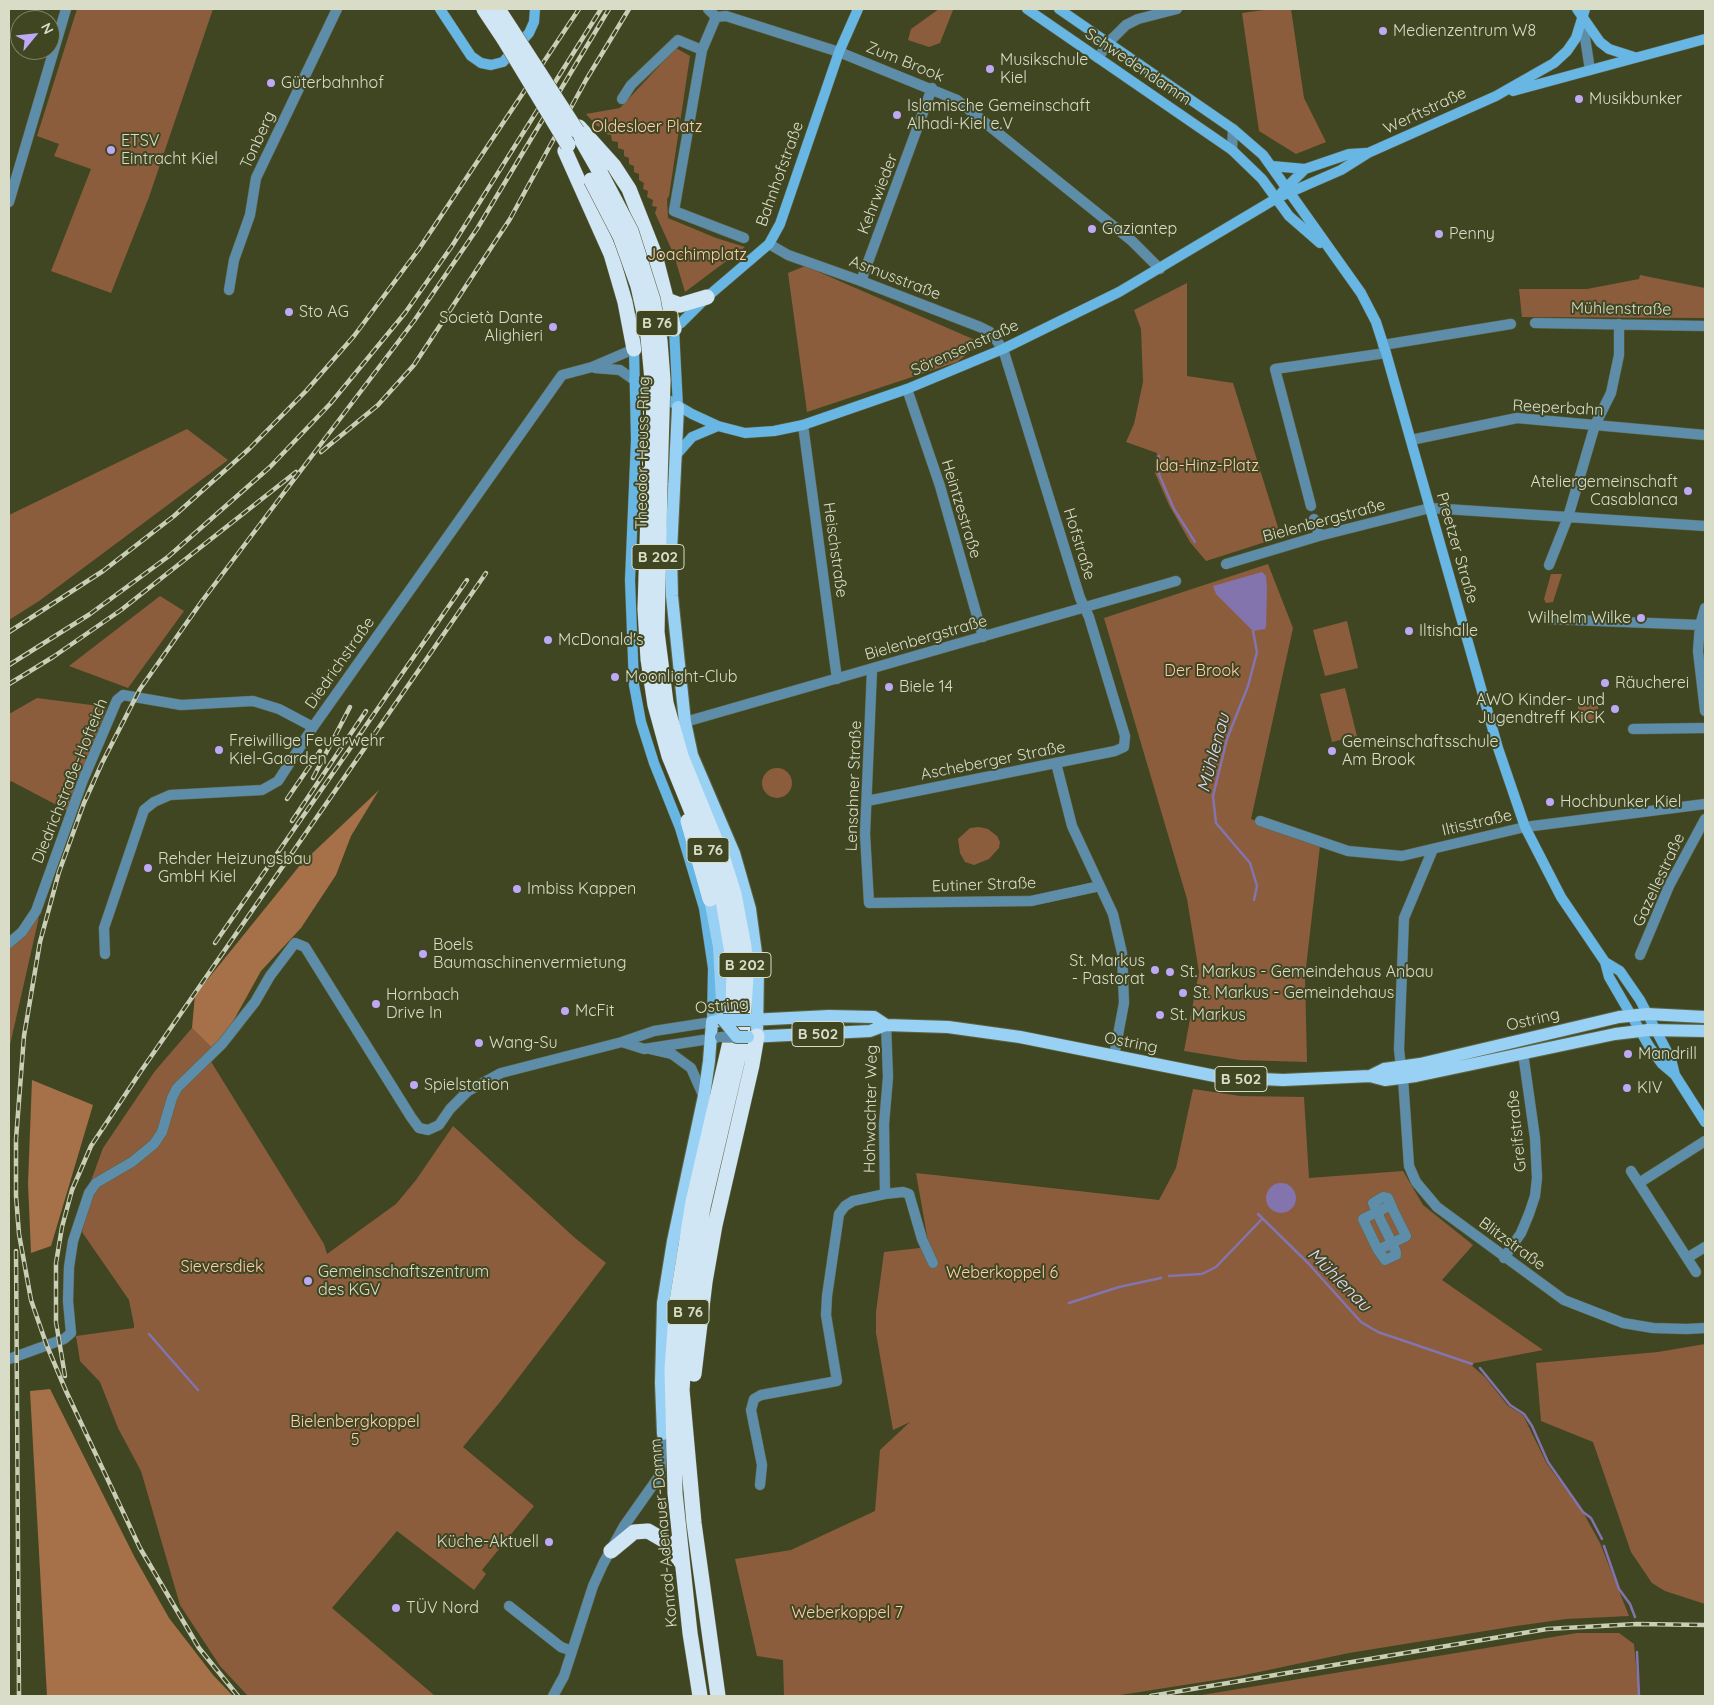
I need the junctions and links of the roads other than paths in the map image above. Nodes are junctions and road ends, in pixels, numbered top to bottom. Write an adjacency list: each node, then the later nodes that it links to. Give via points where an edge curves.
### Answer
1 (66, 9): 35 (street)
2 (337, 9): 41 (street, Tonberg, via 256,178 250,215 234,260)
3 (440, 9): 6 (main road, via 471,56 492,65 503,62 529,33)
4 (484, 9): 14 (highway, B 76)
5 (498, 9): 14 (highway, B 76)
6 (535, 9)
7 (708, 9): 13 (street)
8 (858, 9): 18 (main road, Bahnhofstraße)
9 (1027, 9): 20 (main road, Schwedendamm)
10 (1059, 9): 16 (main road, Schwedendamm)
11 (1177, 9): 16 (street, via 1138,19 1126,25)
12 (1582, 12): 19 (main road, via 1600,42 1609,49); 21 (street); 23 (main road, Werftstraße, via 1576,38 1568,51 1554,63)
13 (716, 18): 17 (street); 18 (street, Zum Brook, via 726,16)
14 (507, 34): 26 (highway, B 76, bridge); 27 (highway, B 76, bridge)
15 (1705, 39): 19 (main road, Werftstraße)
16 (1108, 42): 20 (street); 25 (main road, Schwedendamm)
17 (702, 50): 24 (street, via 678,40 631,85); 36 (street, via 674,211)
18 (839, 52): 22 (street, Zum Brook); 37 (main road, Bahnhofstraße, via 780,224)
19 (1637, 57): 21 (main road, Werftstraße)
20 (1098, 58): 28 (main road, Schwedendamm)
21 (1590, 70): 23 (main road, Werftstraße)
22 (932, 88): 39 (street, Zum Brook, via 966,106 1132,241); 40 (street, Kehrwieder)
23 (1496, 96): 29 (main road, Werftstraße)
24 (622, 99)
25 (1233, 128): 28 (street); 30 (main road, Schwedendamm)
26 (578, 129): 32 (highway, Theodor-Heuss-Ring / B 76); 43 (highway, B 76, via 614,166 629,189 646,230)
27 (567, 148): 32 (highway, Theodor-Heuss-Ring / B 76); 49 (highway, B 76, via 611,254)
28 (1232, 150): 34 (main road, Schwedendamm)
29 (1368, 153): 31 (main road, Werftstraße, via 1349,154); 33 (main road, Werftstraße, via 1341,170)
30 (1272, 166): 31 (main road, Werftstraße); 33 (main road, Schwedendamm)
31 (1305, 169): 33 (main road, Werftstraße)
32 (596, 177): 62 (highway, Theodor-Heuss-Ring / B 76, bridge, via 630,231 653,300 663,380)
33 (1288, 190): 34 (main road, Sörensenstraße); 38 (main road, Preetzer Straße)
34 (1277, 198): 38 (main road, Preetzer Straße, via 1289,216); 39 (main road, Sörensenstraße)
35 (9, 202)
36 (744, 238)
37 (769, 244): 40 (street, Asmusstraße, via 788,255); 42 (main road, Bahnhofstraße)
38 (1330, 252): 51 (main road, Preetzer Straße, via 1361,293 1376,322)
39 (1160, 269): 50 (main road, Sörensenstraße)
40 (861, 280): 50 (street, Asmusstraße, via 980,327 990,332)
41 (229, 290)
42 (707, 297): 43 (highway, B 76, via 680,305); 48 (main road, Bahnhofstraße)
43 (667, 300): 48 (highway, B 76)
44 (1535, 323): 46 (street, Mühlenstraße)
45 (1511, 324): 51 (street)
46 (1619, 324): 47 (street, Mühlenstraße); 57 (street, via 1619,354 1611,393)
47 (1705, 326)
48 (674, 329): 49 (main road, Bahnhofstraße); 55 (main road, Theodor-Heuss-Ring)
49 (634, 349): 52 (street, Diedrichstraße); 53 (main road, Theodor-Heuss-Ring)
50 (1003, 349): 54 (main road, Sörensenstraße); 72 (street, Hofstraße)
51 (1384, 349): 60 (main road, Preetzer Straße); 63 (street, via 1275,369)
52 (592, 367): 53 (street, Diedrichstraße, via 620,370); 82 (street, Diedrichstraße, via 562,374)
53 (634, 380): 55 (main road, Sörensenstraße); 98 (main road, Theodor-Heuss-Ring, via 636,440 630,597 637,703)
54 (907, 390): 56 (main road, Sörensenstraße); 76 (street, Heintzestraße, via 940,486)
55 (678, 407): 58 (main road, Sörensenstraße); 61 (main road)
56 (803, 425): 58 (main road, Sörensenstraße, via 745,432); 78 (street, Heischstraße)
57 (1595, 425): 59 (street, Reeperbahn); 60 (street, Reeperbahn, via 1517,418); 65 (street)
58 (718, 426): 61 (main road, via 692,437)
59 (1705, 435)
60 (1411, 440): 64 (main road, Preetzer Straße)
61 (677, 454): 81 (main road, via 671,552 672,596)
62 (655, 483): 79 (highway, Theodor-Heuss-Ring / B 202, via 659,658); 89 (highway, Theodor-Heuss-Ring / B 76, via 645,609 648,659 659,725)
63 (1311, 506)
64 (1430, 508): 65 (street, Bielenbergstraße); 68 (street, Bielenbergstraße); 93 (main road, Preetzer Straße, via 1498,748)
65 (1568, 517): 67 (street, Bielenbergstraße); 70 (street)
66 (1314, 519): 68 (street)
67 (1705, 526)
68 (1319, 536): 69 (street, Bielenbergstraße)
69 (1226, 564)
70 (1549, 565)
71 (1176, 581): 72 (street, Bielenbergstraße)
72 (1084, 606): 76 (street, Bielenbergstraße); 85 (street, Hofstraße, via 1118,709 1125,736)
73 (1705, 608): 75 (street)
74 (1548, 619): 75 (street)
75 (1702, 627): 80 (street, via 1698,651)
76 (983, 637): 77 (street, Bielenbergstraße)
77 (872, 670): 78 (street, Bielenbergstraße); 88 (street, Lensahner Straße)
78 (837, 680): 81 (street, Bielenbergstraße)
79 (666, 703): 86 (highway); 122 (highway, Theodor-Heuss-Ring / B 202, via 682,756 723,858 741,929 746,976 742,1042)
80 (1705, 711)
81 (685, 722): 86 (main road)
82 (313, 727): 99 (street, Diedrichstraße-Hofteich, via 279,709 253,701 181,704 123,695 83,780 36,911 22,932); 101 (street, Diedrichstraße, via 272,786 262,790 170,795 144,810 104,928)
83 (1705, 728): 84 (street)
84 (1633, 729)
85 (1124, 746): 87 (street, Ascheberger Straße, via 1115,751)
86 (692, 755): 107 (main road, via 743,878 756,941)
87 (1056, 763): 88 (street, Ascheberger Straße); 95 (street, via 1072,826)
88 (867, 801): 97 (street, Lensahner Straße, via 865,834)
89 (689, 802): 96 (highway, B 76, via 688,819); 122 (highway, Theodor-Heuss-Ring / B 76, via 723,900 734,965 733,1014)
90 (1705, 804): 93 (street, Iltisstraße)
91 (1705, 819): 102 (street, Gazellestraße, via 1669,886)
92 (1260, 821): 94 (street, Iltisstraße, via 1348,851 1402,856)
93 (1525, 827): 94 (street, Iltisstraße); 103 (main road, Preetzer Straße, via 1562,897)
94 (1430, 850): 120 (street, Blitzstraße, via 1404,918 1399,1049)
95 (1100, 886): 97 (street, Eutiner Straße, via 1030,900); 118 (street, via 1113,914 1124,970 1124,1003)
96 (710, 900): 100 (main road)
97 (869, 903)
98 (706, 915): 100 (main road); 108 (main road, Theodor-Heuss-Ring)
99 (9, 943)
100 (719, 947): 108 (main road, via 720,1007)
101 (105, 954)
102 (1640, 955)
103 (1604, 962): 104 (main road, Preetzer Straße, via 1620,971); 105 (main road, Preetzer Straße)
104 (1647, 1014): 105 (main road, Ostring / B 502); 106 (main road, Ostring / B 502); 110 (main road, Preetzer Straße)
105 (1631, 1015): 112 (main road, Preetzer Straße); 120 (main road, Ostring / B 502)
106 (1705, 1017)
107 (754, 1020): 108 (main road, Ostring / B 502, bridge); 109 (main road, Ostring / B 502, via 829,1016 874,1018); 113 (main road, B 76)
108 (717, 1021): 113 (main road, bridge); 114 (main road, Theodor-Heuss-Ring); 115 (street, Ostring, via 654,1031)
109 (886, 1024): 113 (main road, Ostring / B 502, via 870,1032); 118 (main road, Ostring / B 502, via 976,1030); 127 (street, Hohwachter Weg)
110 (1656, 1030): 111 (main road, Ostring / B 502); 112 (main road, Ostring / B 502); 121 (main road, Preetzer Straße)
111 (1705, 1030)
112 (1640, 1031): 117 (main road, Ostring / B 502); 121 (main road, Preetzer Straße, via 1662,1064)
113 (747, 1037): 114 (street, Ostring, bridge); 144 (highway, B 76, via 752,1065 715,1225 697,1340 692,1441 697,1494)
114 (716, 1038): 116 (street, Ostring); 119 (main road, Theodor-Heuss-Ring)
115 (622, 1042): 116 (street, Ostring); 140 (street, Ostring, via 501,1072 468,1091 439,1125 428,1130 419,1128 305,946 296,942 222,1044 178,1088 162,1132 154,1144 132,1162 96,1183 89,1193 74,1241 70,1267 68,1301 71,1333 64,1339)
116 (647, 1048): 122 (street, Ostring, via 672,1054 691,1068)
117 (1523, 1053): 120 (main road, Ostring / B 502); 135 (street, Greifstraße, via 1537,1178 1529,1214)
118 (1114, 1056): 120 (main road, Ostring / B 502, via 1248,1079 1370,1076 1385,1080)
119 (709, 1061): 122 (main road, Konrad-Adenauer-Damm)
120 (1402, 1073): 135 (street, Blitzstraße, via 1407,1160 1416,1182 1437,1207)
121 (1675, 1075): 123 (main road, Preetzer Straße)
122 (716, 1100): 141 (main road, Konrad-Adenauer-Damm, via 673,1241 663,1303); 143 (highway, Konrad-Adenauer-Damm / B 76, via 693,1202 676,1301 672,1369); 144 (highway, Konrad-Adenauer-Damm / B 76, via 688,1303 682,1390)
123 (1705, 1122)
124 (1705, 1141): 126 (street)
125 (1632, 1171): 126 (street)
126 (1640, 1183): 136 (street)
127 (885, 1194): 137 (street, Hohwachter Weg, via 909,1194 922,1239); 142 (street, Hohwachter Weg, via 853,1201 839,1214 826,1315 837,1381 754,1399 751,1410 762,1465)
128 (1392, 1207): 129 (street); 129 (street, via 1386,1197 1374,1201); 130 (street)
129 (1378, 1214): 131 (street); 132 (street, via 1365,1223)
130 (1400, 1224): 131 (street); 133 (street, via 1406,1236)
131 (1386, 1230): 132 (street); 133 (street)
132 (1372, 1237): 133 (street, via 1378,1250)
133 (1392, 1243)
134 (1705, 1248): 136 (street)
135 (1504, 1258): 139 (street, Blitzstraße, via 1564,1300 1623,1323 1653,1328)
136 (1687, 1258): 138 (street)
137 (933, 1263)
138 (1696, 1272)
139 (1705, 1328)
140 (9, 1359)
141 (663, 1434): 143 (highway, B 76); 145 (street, via 660,1475 624,1526)
142 (760, 1485)
143 (675, 1493): 146 (highway, Konrad-Adenauer-Damm / B 76)
144 (694, 1523): 151 (highway, Konrad-Adenauer-Damm / B 76)
145 (611, 1552): 146 (highway, via 634,1532 648,1531 667,1542); 148 (street, via 593,1586)
146 (682, 1563): 150 (highway, Konrad-Adenauer-Damm / B 76)
147 (509, 1606): 148 (street, via 561,1648)
148 (572, 1651): 149 (street)
149 (553, 1696)
150 (700, 1696)
151 (718, 1696)

